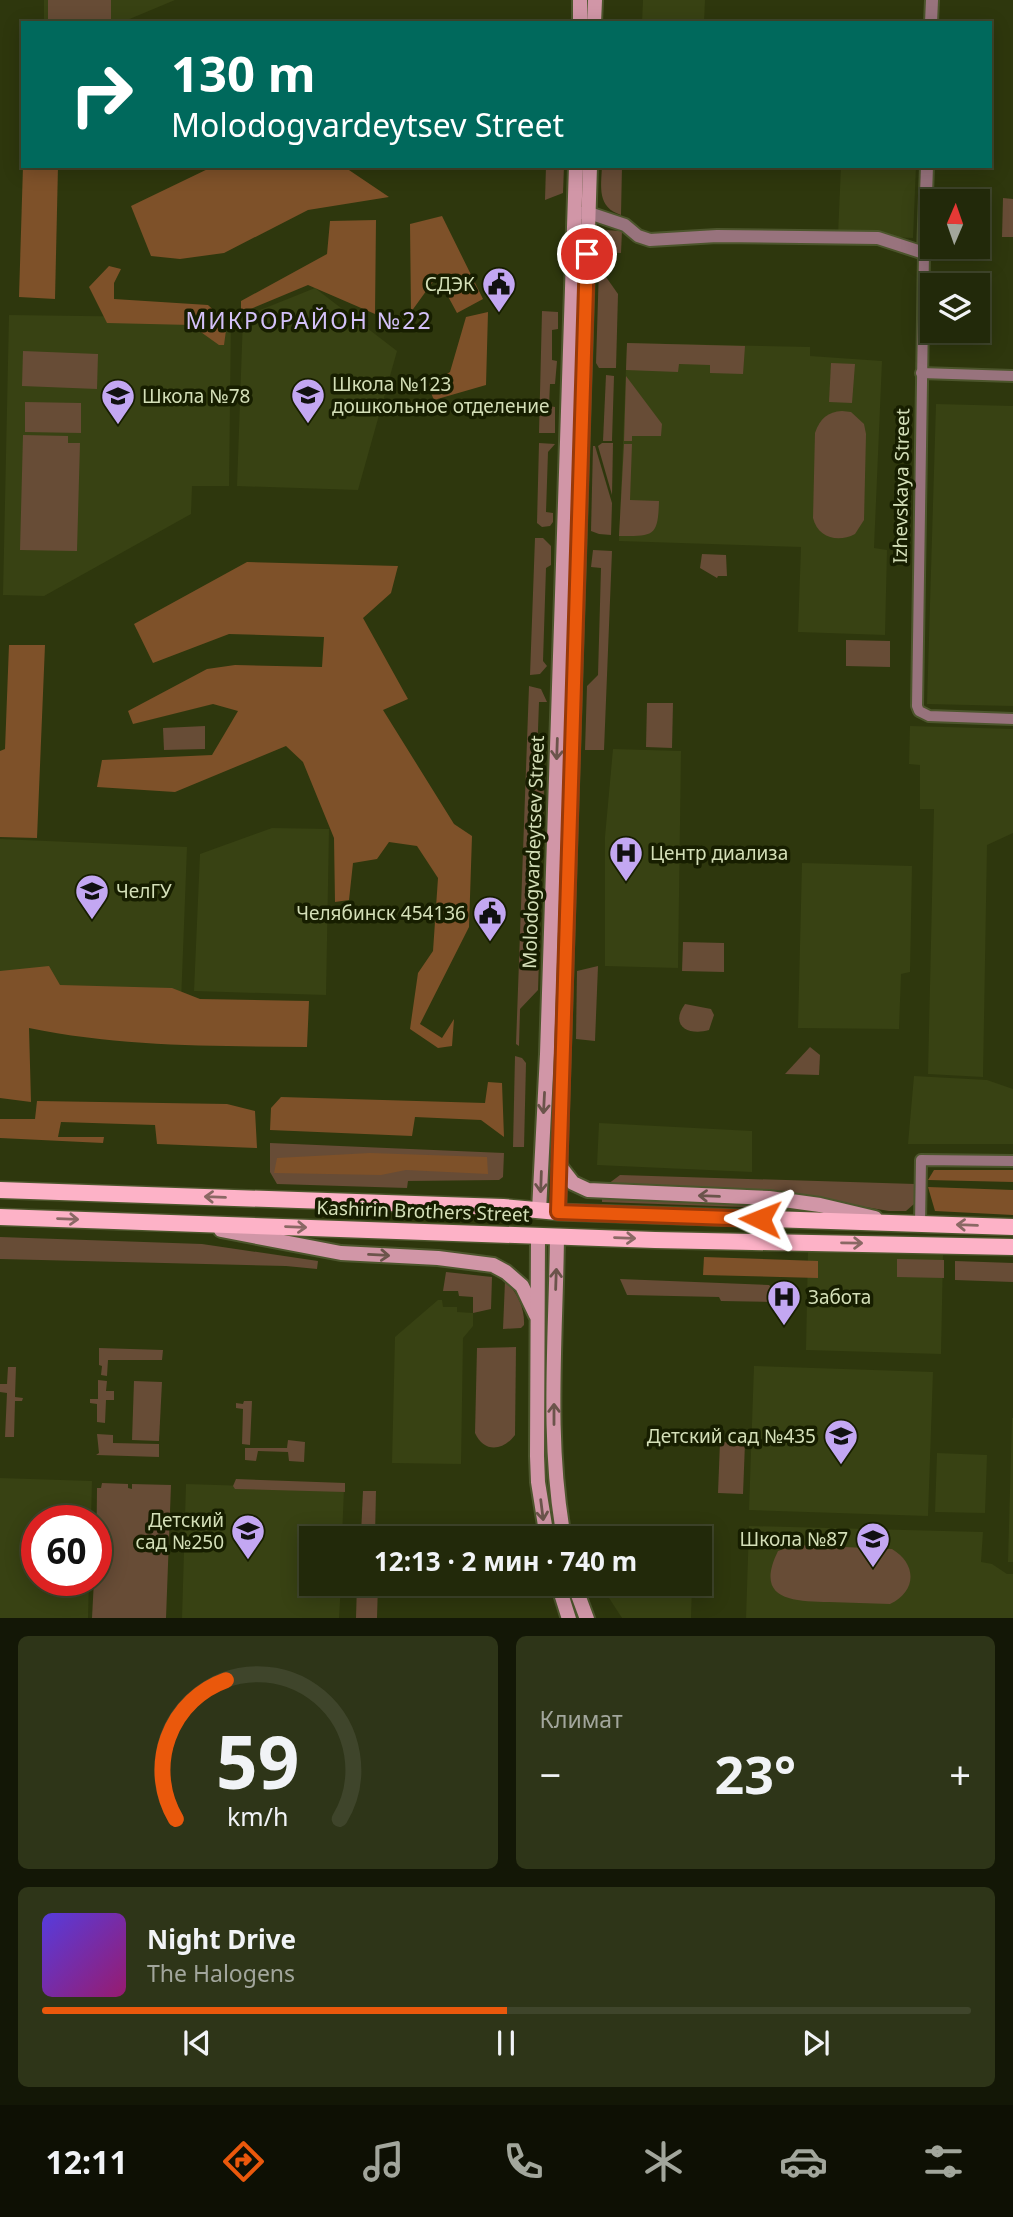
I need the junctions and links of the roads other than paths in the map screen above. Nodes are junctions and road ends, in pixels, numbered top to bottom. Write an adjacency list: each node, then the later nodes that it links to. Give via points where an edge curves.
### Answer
1 (580, 0): 4 (main road)
2 (595, 0): 5 (main road)
3 (932, 0): 6 (street)
4 (580, 21)
5 (594, 21)
6 (931, 21)
7 (576, 168): 11 (main road, Molodogvardeytsev Street)
8 (590, 168): 11 (main road, Molodogvardeytsev Street)
9 (927, 168): 10 (street, Izhevskaya Street)
10 (926, 189)
11 (582, 213): 12 (street, via 625,225 650,240 799,235 878,238); 18 (main road, Molodogvardeytsev Street); 20 (main road, Molodogvardeytsev Street, one-way to 20)
12 (920, 252)
13 (924, 259): 14 (street, Izhevskaya Street)
14 (921, 373): 15 (street); 16 (street, Izhevskaya Street, via 917,706 929,716)
15 (1013, 376)
16 (1013, 719)
17 (1013, 1161): 25 (street, via 921,1160)
18 (559, 1165): 21 (main road, Molodogvardeytsev Street); 23 (main road, one-way to 18, via 769,1198 587,1190 573,1183)
19 (0, 1190): 20 (main road, Kashirin Brothers Street, one-way to 19)
20 (539, 1211): 21 (main road, Kashirin Brothers Street); 27 (main road, Molodogvardeytsev Street)
21 (558, 1212): 23 (main road, Kashirin Brothers Street); 28 (main road, Molodogvardeytsev Street)
22 (0, 1217): 24 (main road, Kashirin Brothers Street, one-way to 24)
23 (897, 1223): 25 (main road, Kashirin Brothers Street)
24 (192, 1224): 27 (main road, Kashirin Brothers Street, one-way to 27); 30 (main road, one-way to 30, via 321,1251 493,1265 522,1286)
25 (920, 1224): 26 (main road, one-way to 25)
26 (1013, 1227)
27 (538, 1236): 28 (main road, Kashirin Brothers Street); 30 (main road, Molodogvardeytsev Street)
28 (556, 1236): 29 (main road, Kashirin Brothers Street, one-way to 29); 32 (main road, Molodogvardeytsev Street, one-way to 28)
29 (1013, 1247)
30 (536, 1315): 31 (main road, Molodogvardeytsev Street)
31 (538, 1482): 32 (main road); 33 (main road, Molodogvardeytsev Street, one-way to 33)
32 (556, 1482): 34 (main road, Molodogvardeytsev Street)
33 (545, 1526)
34 (562, 1526)
35 (562, 1596): 37 (main road)
36 (578, 1596): 38 (main road)
37 (569, 1618)
38 (587, 1618)

